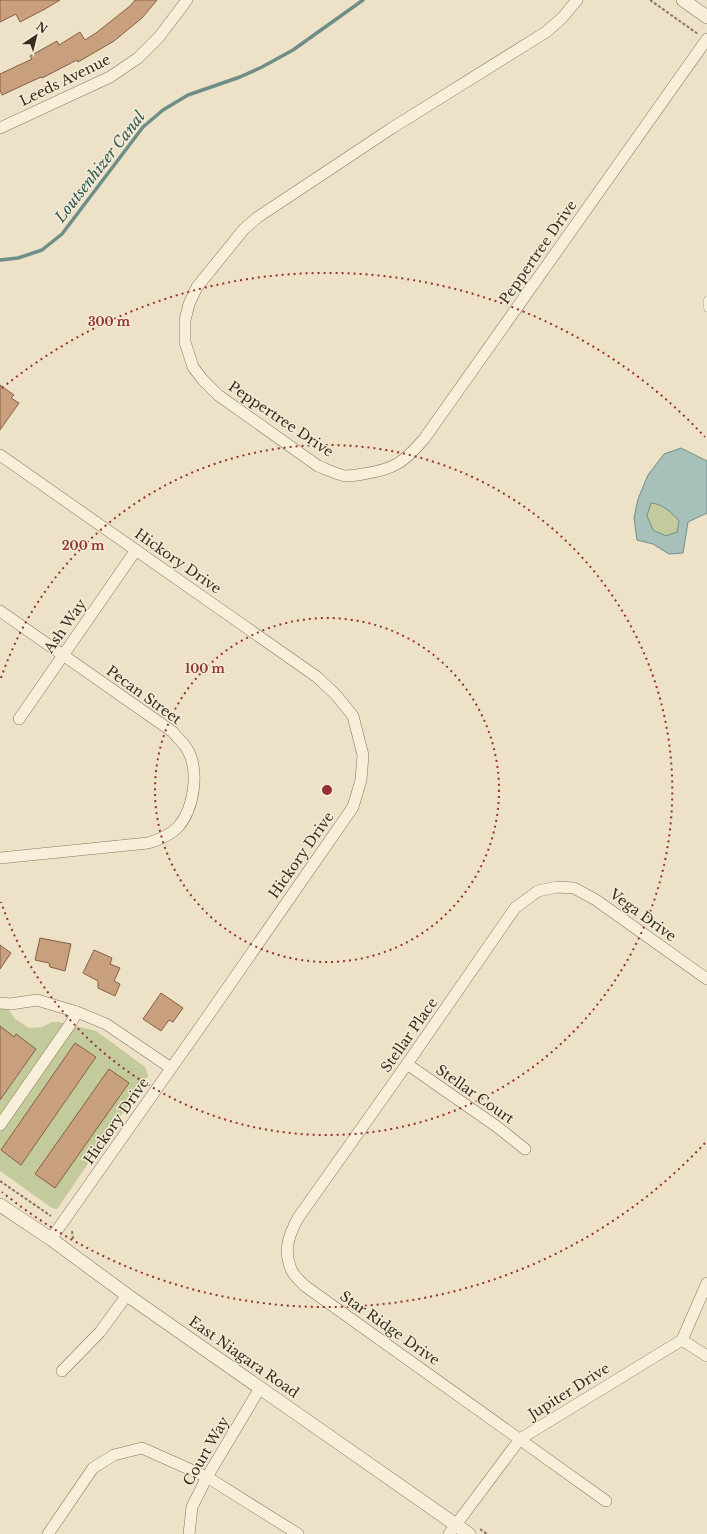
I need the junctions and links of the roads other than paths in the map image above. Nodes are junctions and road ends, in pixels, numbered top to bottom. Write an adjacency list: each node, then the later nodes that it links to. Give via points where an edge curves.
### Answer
1 (187, 0): 6 (street, Leeds Avenue, via 159,37 138,58 110,77)
2 (577, 0): 5 (street, Peppertree Drive, via 546,32 392,128 258,217 244,229 197,287 185,320 185,342 193,367 218,395 318,466 345,476 388,469 408,457 424,440)
3 (683, 0): 4 (street)
4 (707, 17)
5 (707, 40)
6 (0, 128)
7 (707, 299): 8 (lane)
8 (707, 309)
9 (0, 455): 10 (street, Hickory Drive)
10 (136, 550): 12 (street, Ash Way); 20 (street, Hickory Drive, via 322,682 352,716 362,755 361,780 353,807)
11 (0, 611): 12 (street, Pecan Street)
12 (63, 656): 13 (street, Ash Way); 14 (street, Pecan Street, via 173,732 187,748 193,765 194,794 178,827 164,838 148,843)
13 (19, 719)
14 (0, 858)
15 (557, 888): 16 (street, Vega Drive, via 574,888 596,900); 19 (street, Stellar Place, via 538,891 515,908)
16 (707, 979)
17 (0, 1003): 18 (street, via 37,1000)
18 (77, 1012): 20 (street, via 106,1024); 21 (street)
19 (407, 1064): 22 (street, Stellar Court); 24 (street, Stellar Place)
20 (171, 1068): 25 (street, Hickory Drive)
21 (0, 1125)
22 (525, 1149)
23 (0, 1205): 25 (street, East Niagara Road)
24 (298, 1218): 32 (street, Star Ridge Drive, via 289,1235 287,1254 291,1270 305,1286)
25 (51, 1239): 27 (street, East Niagara Road)
26 (707, 1283): 28 (street)
27 (127, 1295): 30 (street, via 100,1332); 31 (street, East Niagara Road)
28 (682, 1340): 29 (street); 32 (street, Jupiter Drive)
29 (707, 1356)
30 (62, 1371)
31 (260, 1388): 33 (street, Court Way); 35 (street, East Niagara Road)
32 (520, 1439): 34 (street, Star Ridge Drive); 35 (street, Jupiter Drive)
33 (207, 1477): 36 (street, via 142,1448 114,1455 93,1468); 37 (street, Court Way, via 192,1507); 38 (street)
34 (606, 1501)
35 (453, 1529): 39 (street, East Niagara Road)
36 (48, 1534)
37 (189, 1534)
38 (298, 1534)
39 (470, 1534)

